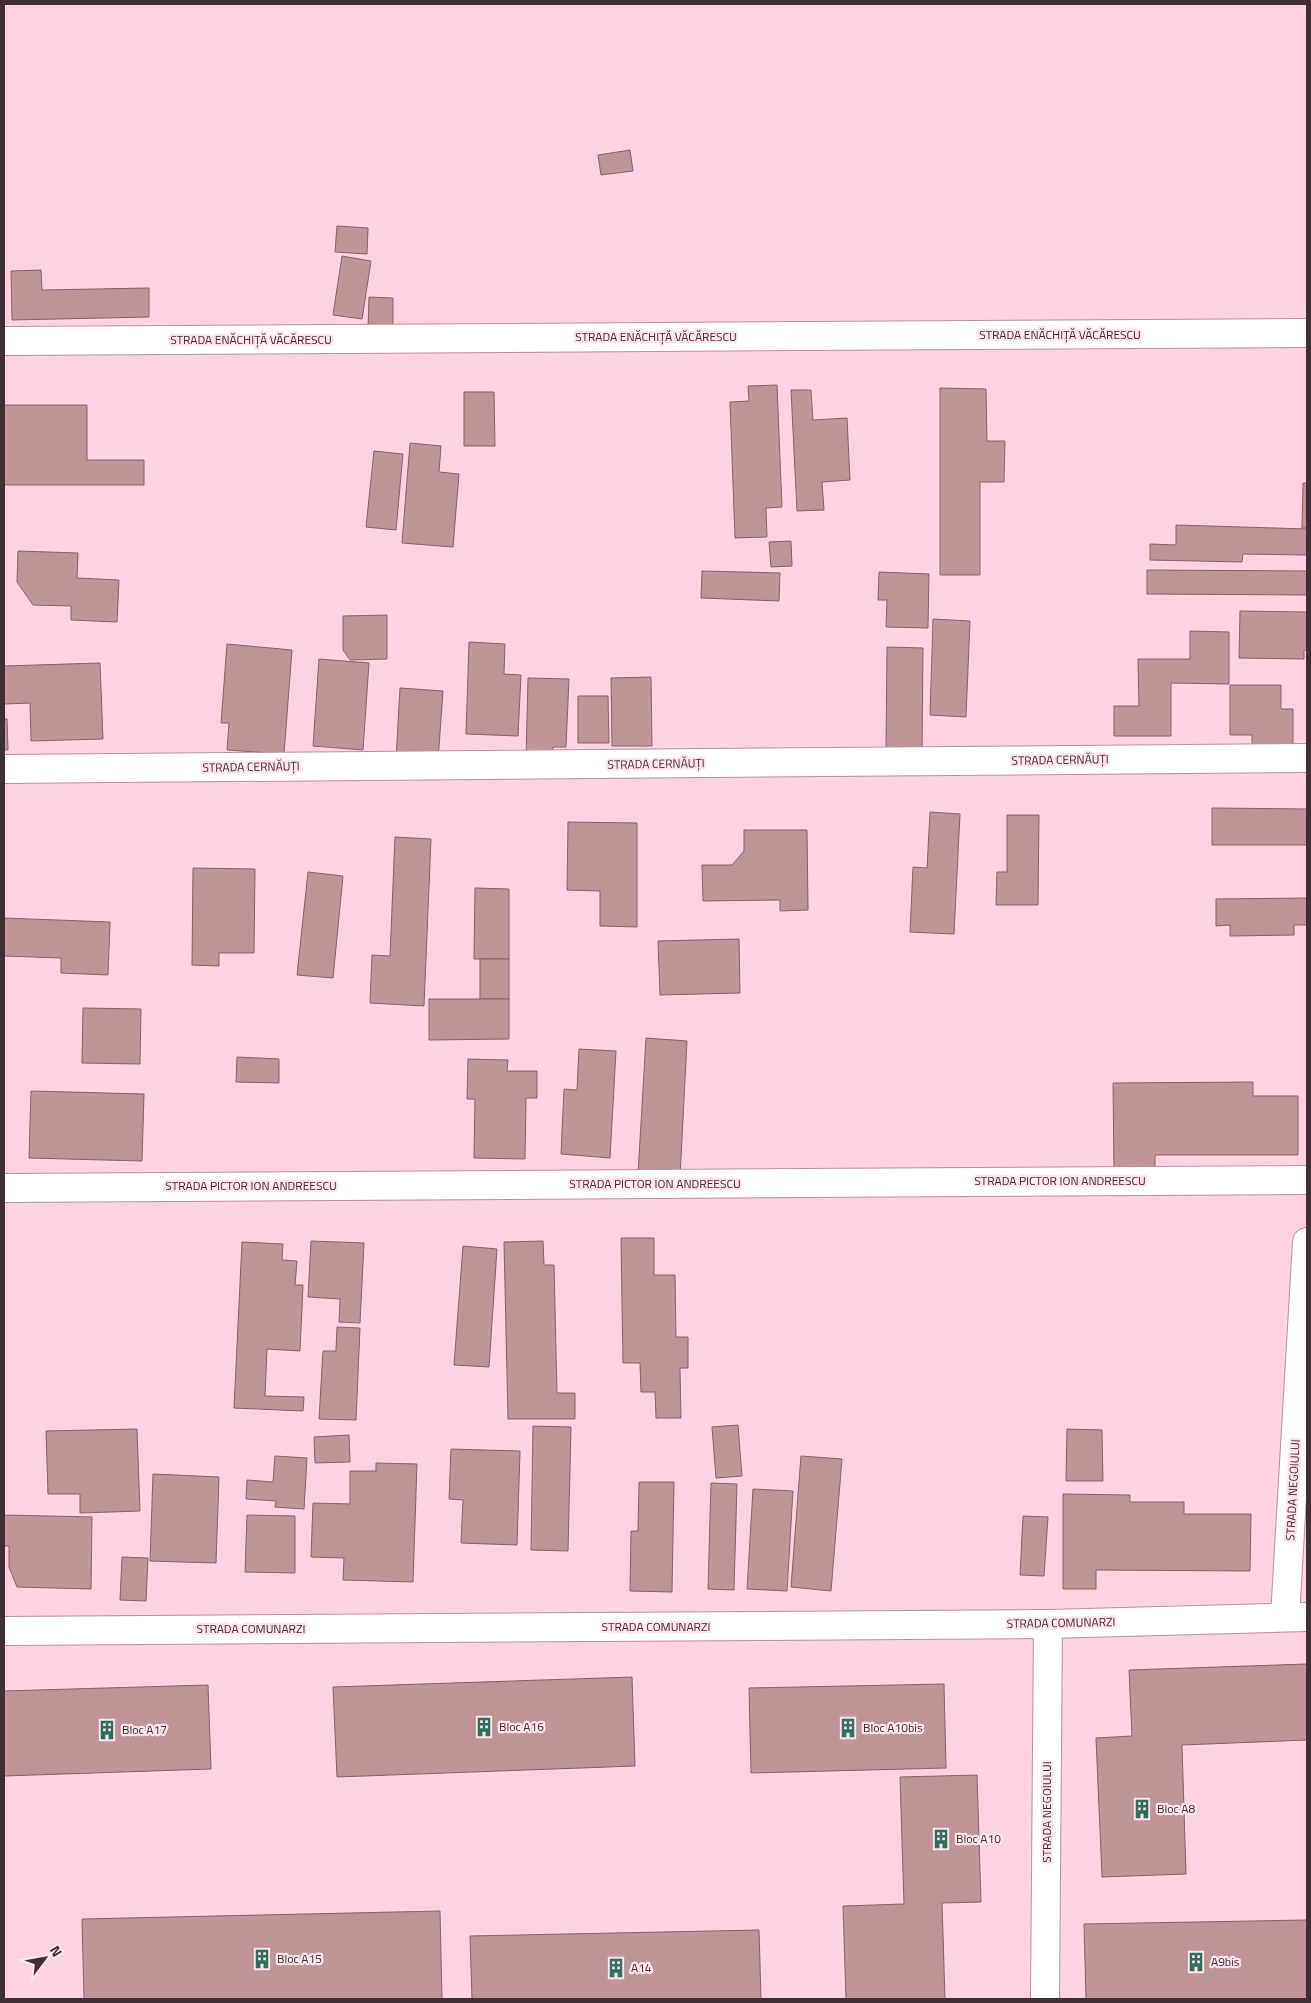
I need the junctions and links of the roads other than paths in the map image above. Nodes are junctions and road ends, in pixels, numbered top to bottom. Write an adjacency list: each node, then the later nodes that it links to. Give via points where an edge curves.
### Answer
1 (1307, 333): 2 (street, STRADA ENĂCHIȚĂ VĂCĂRESCU)
2 (4, 341)
3 (1307, 758): 4 (street, STRADA CERNĂUȚI)
4 (4, 769)
5 (1307, 1180): 6 (street, STRADA PICTOR ION ANDREESCU)
6 (4, 1188)
7 (1307, 1242): 8 (street, STRADA NEGOIULUI)
8 (1296, 1617): 9 (street, STRADA COMUNARZI)
9 (1048, 1624): 10 (street, STRADA COMUNARZI); 11 (street, STRADA NEGOIULUI)
10 (4, 1630)
11 (1045, 1999)

